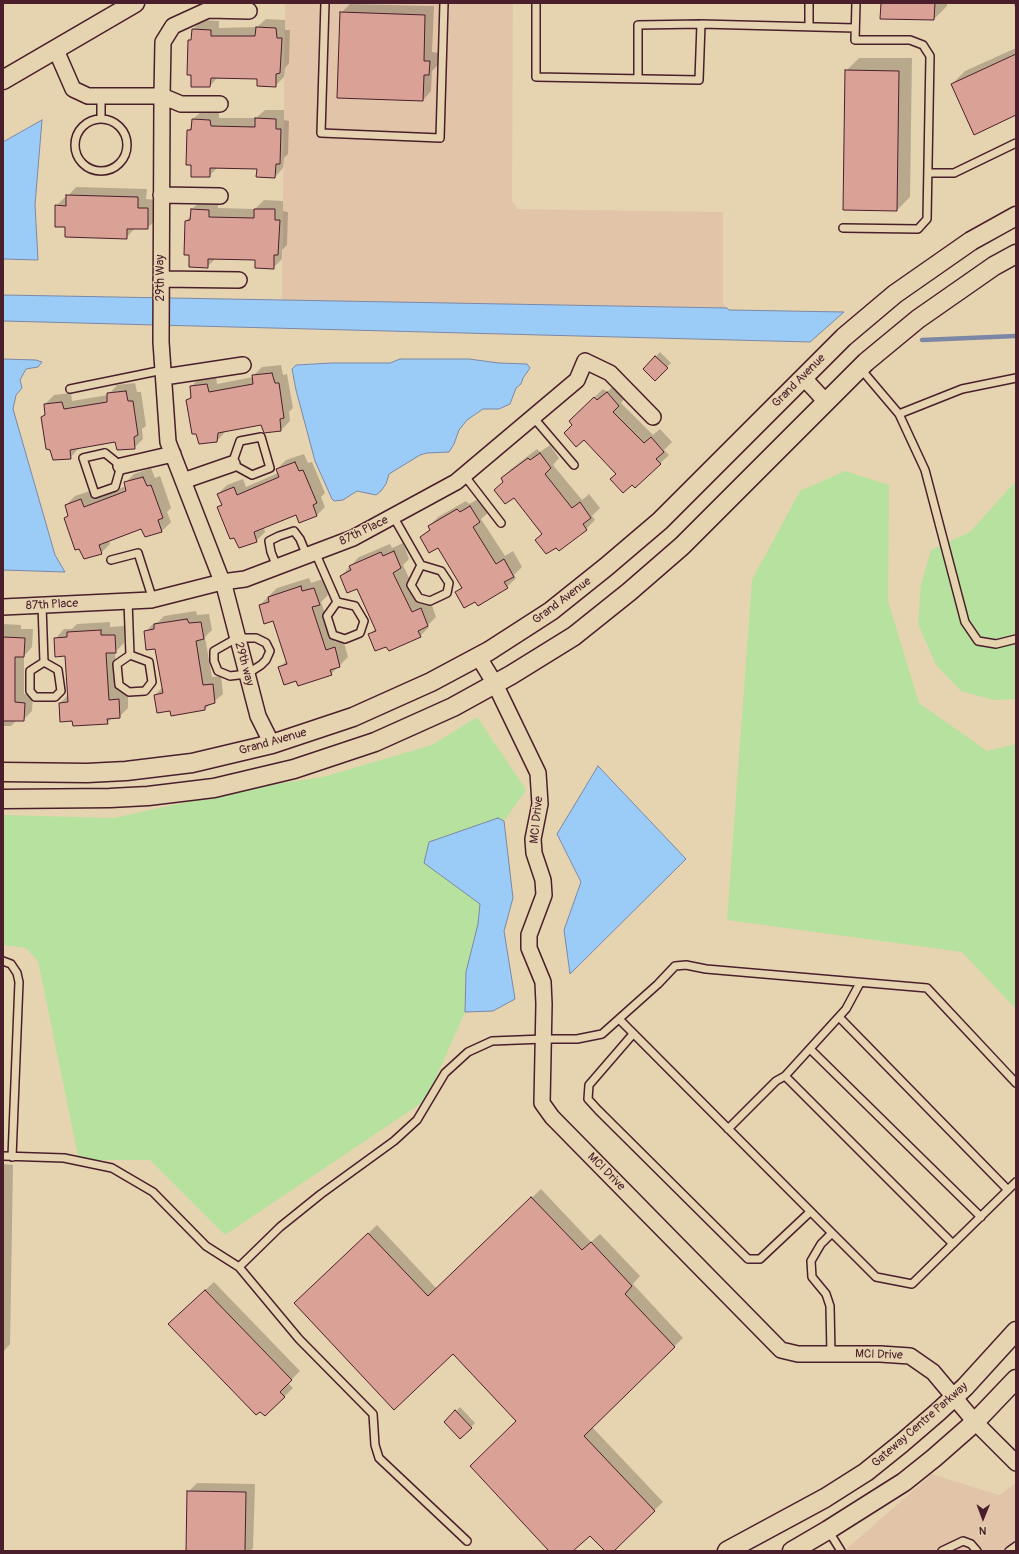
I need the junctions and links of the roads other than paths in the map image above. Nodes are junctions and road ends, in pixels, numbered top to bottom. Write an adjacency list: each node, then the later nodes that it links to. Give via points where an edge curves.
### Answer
1 (135, 3): 11 (street)
2 (326, 3): 3 (lane, via 321,133 440,138)
3 (444, 3)
4 (536, 3): 12 (lane, via 536,77)
5 (809, 3): 9 (lane)
6 (856, 3): 10 (lane)
7 (249, 11): 15 (street, 29th Way, via 208,10 173,26 163,42)
8 (701, 24): 9 (lane); 12 (lane, via 699,80); 12 (lane, via 638,24)
9 (809, 27): 10 (lane)
10 (856, 28): 19 (lane, via 856,40 910,40 923,45 930,56)
11 (56, 50): 13 (street); 14 (street, via 73,89 88,96)
12 (638, 79)
13 (3, 80)
14 (101, 96): 15 (street); 17 (lane)
15 (162, 96): 16 (street, via 181,104); 20 (street, 29th Way)
16 (220, 104)
17 (101, 119): 17 (lane, via 85,124 79,131 75,147 82,163 97,170 114,167 125,155 127,147 123,131 110,121)
18 (1016, 143): 19 (lane, via 954,173)
19 (928, 173): 23 (lane, via 928,219 918,228)
20 (161, 195): 21 (street); 25 (street, 29th Way)
21 (220, 196)
22 (1016, 216): 30 (street, Grand Avenue, via 971,241 896,294 844,337)
23 (843, 228)
24 (1016, 254): 28 (street, via 994,266 918,319)
25 (161, 279): 26 (street); 29 (street, 29th Way)
26 (239, 280)
27 (243, 366): 29 (street)
28 (860, 368): 33 (street); 34 (lane)
29 (163, 373): 32 (lane); 37 (street, 29th Way, via 168,442)
30 (803, 377): 33 (street); 58 (street, Grand Avenue, via 660,521 551,611)
31 (1016, 378): 34 (lane, via 962,390)
32 (70, 389)
33 (826, 402): 61 (street, via 682,546 629,592 574,636)
34 (899, 414): 56 (lane, via 924,470 965,622 978,640 996,644)
35 (532, 417): 36 (street, 87th Place, via 577,380 585,360 610,373); 40 (lane); 41 (street, 87th Place)
36 (653, 417)
37 (173, 454): 39 (street); 42 (street, 29th Way)
38 (232, 464): 38 (lane, via 252,475 270,468 261,437 240,441); 42 (street)
39 (121, 466): 39 (lane, via 115,487 95,494 83,458 105,453)
40 (574, 466)
41 (464, 475): 43 (street, 87th Place, via 456,482); 44 (lane)
42 (183, 481): 49 (street, 29th Way)
43 (393, 516): 45 (street, 87th Place, via 352,538); 47 (lane)
44 (502, 523)
45 (311, 554): 48 (street, 87th Place); 48 (lane, via 294,531 279,536 269,541); 52 (lane)
46 (111, 560): 50 (lane, via 138,553)
47 (421, 565): 47 (lane, via 441,571 450,583 447,593 430,602 418,598 411,585)
48 (277, 567): 49 (street, 87th Place, via 245,579)
49 (222, 582): 50 (street, 87th Place); 55 (street, 29th way)
50 (153, 600): 51 (street, 87th Place)
51 (128, 601): 53 (street, 87th Place); 57 (lane)
52 (337, 602): 52 (lane, via 328,616 333,635 345,639 360,633 364,621 355,606)
53 (42, 605): 54 (street, 87th Place); 59 (lane)
54 (3, 607)
55 (237, 638): 60 (street, 29th way); 60 (lane, via 256,638 266,643 270,651 262,665); 60 (lane, via 214,651 214,661 218,671 230,676)
56 (1016, 639)
57 (130, 654): 57 (lane, via 149,662 152,682 145,691 129,692 120,685 117,664)
58 (478, 656): 61 (street, MCI Drive); 62 (street, Grand Avenue, via 431,682 353,717)
59 (44, 662): 59 (lane, via 58,670 61,691 55,696 35,697 30,691 30,671)
60 (247, 674): 62 (street, 29th way, via 258,716)
61 (495, 684): 64 (street, via 453,707 375,742); 71 (street, MCI Drive, via 538,773 540,804 533,839 544,895 529,935 529,948 543,982)
62 (272, 744): 63 (street, Grand Avenue, via 192,763 126,771 87,774); 64 (street)
63 (3, 772)
64 (280, 773): 65 (street, via 214,788 148,796)
65 (3, 799)
66 (3, 961): 77 (lane, via 10,964 17,973 19,982)
67 (860, 983): 68 (lane); 69 (lane, via 686,965 675,966); 74 (lane, via 927,988)
68 (839, 1017): 72 (lane); 79 (lane)
69 (619, 1019): 70 (lane); 71 (lane, via 602,1034 577,1039)
70 (633, 1034): 75 (lane); 80 (lane, via 589,1085 588,1099 598,1110 748,1259 760,1259)
71 (544, 1039): 84 (lane, via 492,1041 468,1052 444,1073 417,1120 394,1141 280,1227); 86 (street, MCI Drive, via 542,1103 552,1117 782,1350 798,1354)
72 (810, 1050): 73 (lane); 81 (lane)
73 (784, 1076): 75 (lane); 83 (lane)
74 (1016, 1083)
75 (728, 1129): 80 (lane)
76 (3, 1156): 77 (lane)
77 (12, 1157): 84 (lane, via 64,1158 112,1168 153,1192 206,1246)
78 (1016, 1182): 79 (lane)
79 (1008, 1190): 81 (lane)
80 (810, 1212): 82 (lane)
81 (981, 1217): 83 (lane)
82 (832, 1233): 83 (lane, via 876,1277 912,1284); 86 (lane, via 821,1244 811,1261 812,1277 826,1294 830,1306)
83 (953, 1244)
84 (238, 1267): 92 (lane, via 299,1339 373,1414 375,1445 379,1458)
85 (1016, 1331): 88 (street, Gateway Centre Parkway)
86 (831, 1354): 88 (street, MCI Drive, via 910,1356 933,1372)
87 (1016, 1379): 89 (street)
88 (954, 1398): 89 (street, MCI Drive); 94 (street, Gateway Centre Parkway, via 866,1472)
89 (975, 1422): 90 (street, MCI Drive); 91 (street, via 904,1482)
90 (1016, 1463)
91 (828, 1530): 95 (street); 96 (lane)
92 (467, 1541)
93 (1016, 1546): 99 (lane)
94 (727, 1551)
95 (792, 1551)
96 (841, 1551)
97 (942, 1551): 98 (lane, via 963,1541 971,1544)
98 (977, 1551)
99 (1009, 1551)

